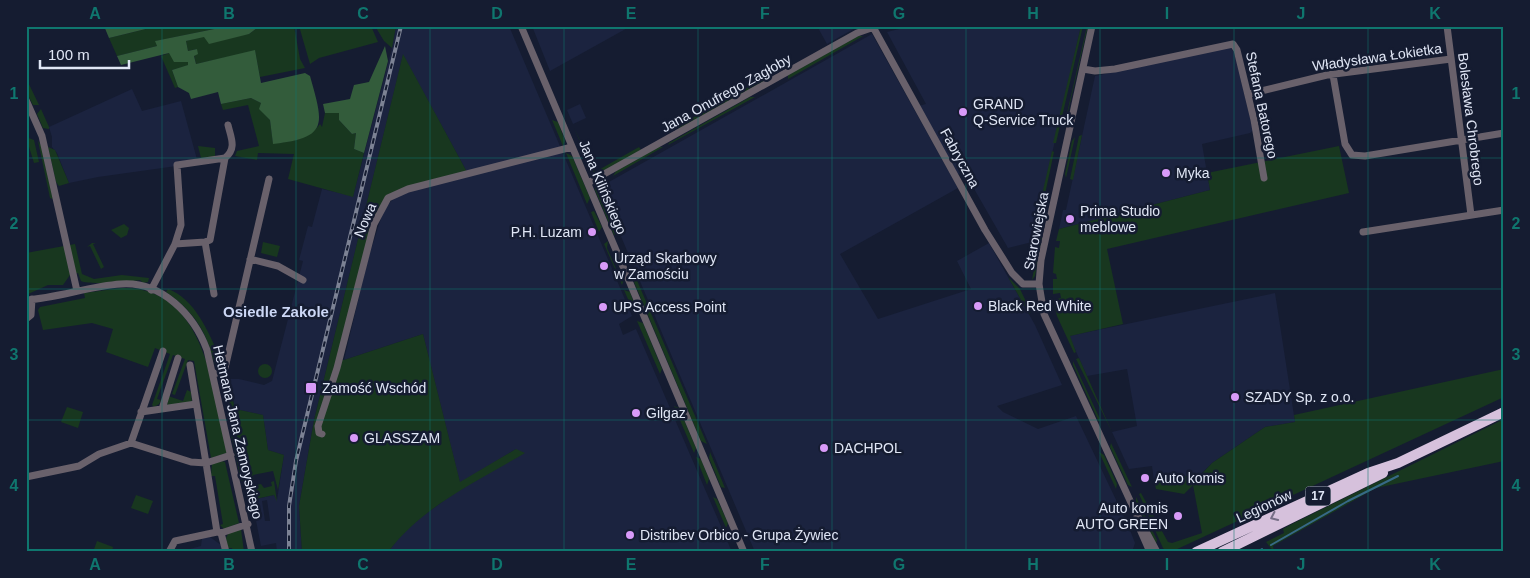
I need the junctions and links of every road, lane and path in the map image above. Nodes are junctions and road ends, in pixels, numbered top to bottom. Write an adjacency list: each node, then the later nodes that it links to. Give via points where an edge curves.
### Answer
1 (520, 26): 13 (street, Jana Kilińskiego)
2 (1092, 26): 6 (street, Starowiejska)
3 (1446, 26): 5 (street, Bolesława Chrobrego)
4 (875, 27): 17 (street, Jana Onufrego Zagłoby, via 857,33); 25 (street, Fabryczna, via 985,230 1012,273 1024,284)
5 (1451, 59): 7 (street, Władysława Łokietka); 12 (street, Bolesława Chrobrego)
6 (1083, 69): 8 (street, Stefana Batorego, via 1115,68 1228,43 1237,50); 25 (street, Starowiejska, via 1041,260)
7 (1333, 74): 8 (street, Władysława Łokietka); 12 (street, via 1345,144 1352,155 1365,156)
8 (1249, 94): 15 (street, Stefana Batorego)
9 (26, 100): 27 (street, via 42,136)
10 (228, 125): 14 (street, via 233,147)
11 (1504, 133): 12 (street)
12 (1461, 140): 19 (street, Bolesława Chrobrego)
13 (572, 147): 17 (street, Jana Kilińskiego); 39 (street, Nowa, via 408,189 388,198 376,218 368,243 337,368 318,426)
14 (225, 158): 21 (street, via 212,234); 22 (street, via 176,165 181,216)
15 (1264, 178)
16 (269, 179): 23 (street)
17 (588, 183): 51 (street, Jana Kilińskiego)
18 (1504, 210): 19 (street)
19 (1471, 214): 20 (street)
20 (1363, 232)
21 (205, 242): 22 (street); 28 (street)
22 (176, 244): 26 (street)
23 (250, 259): 24 (street, via 278,266); 34 (street, via 225,368)
24 (303, 280)
25 (1039, 284): 45 (street, Starowiejska, via 1046,319)
26 (151, 290): 27 (street, Hetmana Jana Zamoyskiego, via 123,284); 34 (street, Hetmana Jana Zamoyskiego, via 171,300 194,322 207,350)
27 (78, 291): 29 (street, Hetmana Jana Zamoyskiego)
28 (214, 294)
29 (29, 299): 30 (street, via 31,315)
30 (26, 319)
31 (163, 351): 37 (street)
32 (178, 358): 36 (street)
33 (190, 365): 35 (street)
34 (213, 374): 41 (street, Hetmana Jana Zamoyskiego)
35 (196, 404): 36 (street); 42 (street)
36 (162, 409): 37 (street)
37 (142, 412): 40 (street)
38 (1504, 412): 43 (highway, Legionów / 17)
39 (322, 434)
40 (131, 443): 42 (street, via 191,462); 44 (street, via 99,454 78,466)
41 (232, 455): 42 (street); 46 (street, Hetmana Jana Zamoyskiego)
42 (206, 463): 47 (street)
43 (1398, 463): 54 (highway, Legionów / 17, one-way to 54, via 1368,473); 55 (highway, Legionów / 17, via 1370,480)
44 (26, 477)
45 (1136, 514): 52 (street, Starowiejska); 53 (street, Starowiejska)
46 (248, 524): 47 (street); 50 (street, Hetmana Jana Zamoyskiego)
47 (219, 532): 48 (street, via 175,542); 49 (street)
48 (169, 552)
49 (226, 552)
50 (252, 552)
51 (744, 552)
52 (1150, 552)
53 (1157, 552)
54 (1196, 552)
55 (1222, 552)

